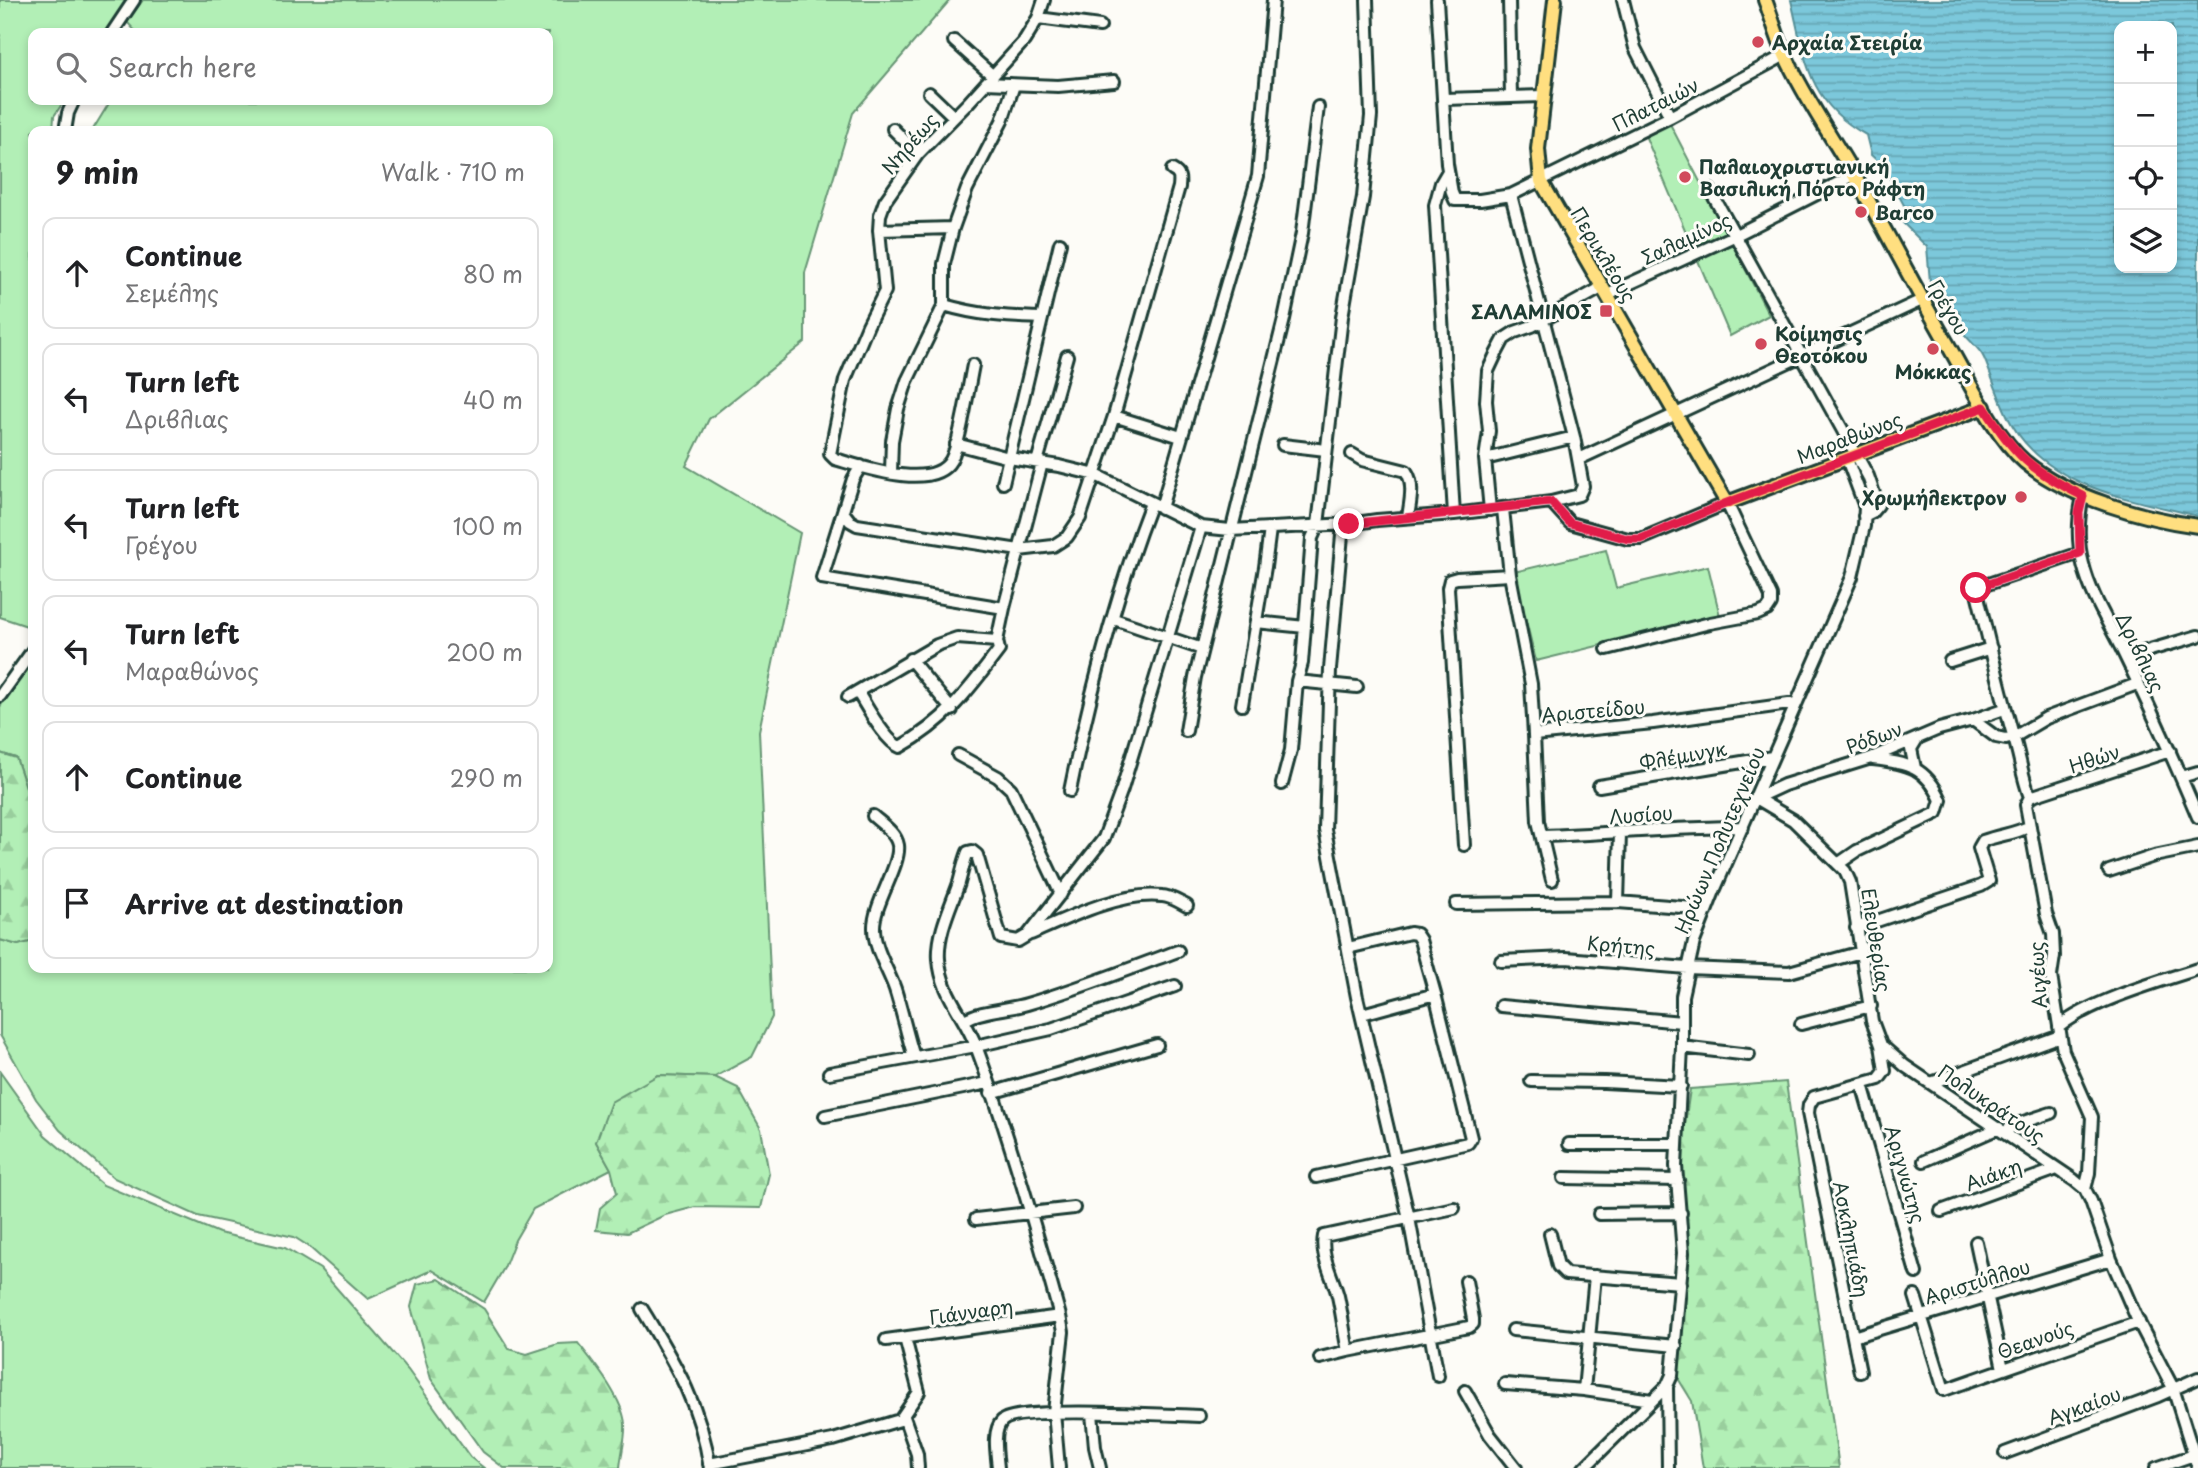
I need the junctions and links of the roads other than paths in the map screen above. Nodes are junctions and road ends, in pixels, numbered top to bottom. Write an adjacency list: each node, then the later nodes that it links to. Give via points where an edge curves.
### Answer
1 (134, 0): 12 (street)
2 (1044, 0): 10 (street, Νηρέως)
3 (1273, 0): 50 (street, via 1258,176)
4 (1367, 0): 54 (street, via 1371,116)
5 (1437, 0): 21 (street)
6 (1509, 0): 20 (street)
7 (1555, 0): 19 (main road, Περικλέους)
8 (1623, 0): 25 (street, via 1635,48)
9 (1765, 0): 14 (main road, Γρέγου)
10 (1038, 18): 11 (street); 15 (street, Νηρέως)
11 (1100, 26)
12 (115, 28)
13 (954, 41): 15 (street)
14 (1785, 55): 25 (street, Πλαταιών); 31 (main road, Γρέγου)
15 (990, 80): 17 (street); 24 (street, Νηρέως)
16 (1114, 81): 17 (street)
17 (1014, 85): 35 (street)
18 (929, 93): 24 (street)
19 (1544, 96): 20 (street); 32 (main road, Περικλέους, via 1538,149)
20 (1511, 97): 21 (street)
21 (1445, 99): 30 (street)
22 (72, 105): 26 (street)
23 (1318, 107): 79 (street, via 1297,257)
24 (954, 117): 28 (street, Νηρέως)
25 (1670, 117): 32 (street, Πλαταιών)
26 (66, 126)
27 (893, 129): 28 (street)
28 (918, 154): 36 (street, Νηρέως, via 885,201)
29 (1172, 170): 49 (street, via 1178,173 1179,187)
30 (1448, 171): 34 (street, Πλαταιών, via 1455,200); 72 (street, via 1435,205)
31 (1854, 175): 37 (street, Σαλαμίνος); 40 (main road, Γρέγου)
32 (1541, 181): 34 (street, Πλαταιών); 39 (main road, Περικλέους)
33 (1710, 190): 37 (street, Ηρώων Πολυτεχνείου)
34 (1511, 195): 43 (street)
35 (953, 228): 36 (street); 41 (street, via 944,264)
36 (879, 230): 61 (street, Νηρέως, via 885,290 845,380 830,454)
37 (1734, 236): 39 (street, Σαλαμίνος); 44 (street, Ηρώων Πολυτεχνείου)
38 (1060, 243): 42 (street)
39 (1606, 292): 43 (street, Σαλαμίνος); 48 (main road, Περικλέους)
40 (1922, 300): 44 (street); 47 (main road, Γρέγου)
41 (944, 305): 42 (street, via 999,317); 62 (street, via 907,380 892,441)
42 (1042, 318): 57 (street)
43 (1544, 320): 51 (street); 58 (street, Σαλαμίνος, via 1504,339 1488,371)
44 (1801, 355): 48 (street); 56 (street, Ηρώων Πολυτεχνείου)
45 (1067, 356): 60 (street)
46 (973, 365): 52 (street)
47 (1984, 407): 56 (main road, Μαραθώνος); 65 (main road, Γρέγου, via 2022,459)
48 (1675, 415): 59 (street); 67 (main road, Περικλέους)
49 (1114, 416): 50 (street); 63 (street)
50 (1181, 437): 68 (street)
51 (1574, 437): 58 (street); 59 (street)
52 (956, 444): 57 (street); 62 (street, via 950,461 928,477)
53 (1283, 445): 54 (street)
54 (1326, 450): 74 (street)
55 (1352, 454): 73 (street, via 1406,471 1411,489)
56 (1851, 457): 67 (main road, Μαραθώνος); 104 (street, Ηρώων Πολυτεχνείου, via 1865,506 1852,577)
57 (1009, 458): 60 (street); 64 (street)
58 (1485, 459): 70 (street, Σαλαμίνος)
59 (1579, 459): 66 (street, via 1583,486 1579,495)
60 (1040, 463): 63 (street); 80 (street)
61 (861, 466): 62 (street); 71 (street)
62 (891, 472)
63 (1096, 475): 68 (street); 80 (street, via 1067,537 1053,546)
64 (1003, 483)
65 (2083, 496): 76 (main road, Γρέγου); 81 (street, Δριβλιας)
66 (1551, 502): 67 (street, via 1570,523 1628,539 1641,539); 69 (street)
67 (1727, 503): 92 (street, via 1771,596 1767,611)
68 (1156, 506): 77 (street); 84 (street, via 1128,563)
69 (1503, 509): 70 (street); 82 (street, Αριστείδου)
70 (1490, 510): 72 (street)
71 (843, 512): 80 (street, via 858,526); 83 (street, via 822,578)
72 (1454, 514): 73 (street)
73 (1409, 517): 75 (street)
74 (1318, 524): 75 (street); 78 (street); 86 (street, via 1312,538)
75 (1349, 524): 98 (street, via 1342,535)
76 (2198, 526)
77 (1200, 527): 79 (street); 88 (street)
78 (1269, 528): 79 (street); 85 (street)
79 (1230, 530): 91 (street)
80 (1019, 550): 83 (street)
81 (2080, 553): 90 (street, Αιγέως, via 1976,588); 94 (street, Δριβλιας)
82 (1510, 575): 110 (street, Αριστείδου, via 1531,684); 131 (street, via 1457,578 1450,580 1448,588)
83 (1004, 608): 89 (street)
84 (1114, 619): 88 (street); 122 (street, via 1098,666)
85 (1256, 622): 86 (street); 105 (street)
86 (1305, 627): 97 (street)
87 (2198, 636): 94 (street)
88 (1166, 638): 91 (street); 136 (street, via 1104,838)
89 (997, 641): 95 (street, via 957,638); 107 (street, via 999,650)
90 (1991, 648): 96 (street); 106 (street, Αιγέως)
91 (1202, 649): 109 (street)
92 (1607, 649)
93 (28, 657): 102 (street)
94 (2126, 657): 99 (street, Δριβλιας)
95 (911, 659): 101 (street); 107 (street)
96 (1950, 661)
97 (1297, 681): 98 (street); 120 (street, via 1293,737)
98 (1330, 683): 100 (street); 143 (street, via 1325,830)
99 (2137, 684): 111 (street, via 2046,718); 113 (street, Δριβλιας)
100 (1357, 687)
101 (860, 690): 103 (street); 107 (street, via 888,738 901,747)
102 (0, 696)
103 (848, 697)
104 (1796, 703): 110 (street, Αριστείδου); 115 (street, Ηρώων Πολυτεχνείου)
105 (1242, 705)
106 (2004, 709): 108 (street, Ρόδων); 111 (street, Αιγέως)
107 (952, 710)
108 (1973, 720): 111 (street, via 1996,737); 112 (street, Ρόδων)
109 (1186, 730)
110 (1535, 735): 130 (street)
111 (2014, 737): 123 (street, Αιγέως)
112 (1917, 740): 116 (street, Ρόδων); 117 (street, via 1911,749)
113 (2170, 751): 119 (street, Δριβλιας); 123 (street, Ηθών)
114 (958, 755): 136 (street, via 1010,789)
115 (1772, 757): 121 (street, Φλέμινγκ); 124 (street, Ηρώων Πολυτεχνείου)
116 (1871, 758): 117 (street); 124 (street, Ρόδων)
117 (1916, 768): 133 (street, via 1936,789 1941,800 1937,813)
118 (2198, 772): 119 (street)
119 (2181, 777): 126 (street, Δριβλιας)
120 (1282, 783)
121 (1600, 786)
122 (1070, 791)
123 (2030, 797): 127 (street, Αιγέως, via 2026,805)
124 (1756, 798): 128 (street, Ηρώων Πολυτεχνείου); 133 (street, Ελευθερίας, via 1793,820)
125 (873, 816): 163 (street, via 898,844 873,929)
126 (2198, 817)
127 (2030, 826): 141 (street, via 1983,841 1979,848 1989,881 1981,886); 157 (street, Αιγέως, via 2053,933 2052,976)
128 (1743, 827): 129 (street, Λυσίου); 140 (street, Ηρώων Πολυτεχνείου)
129 (1620, 833): 130 (street, Λυσίου); 137 (street)
130 (1542, 836): 135 (street)
131 (1464, 845)
132 (2198, 847): 134 (street)
133 (1838, 864): 141 (street, Ελευθερίας, via 1850,881)
134 (2109, 872)
135 (1552, 880)
136 (1061, 894): 142 (street)
137 (1618, 902): 138 (street); 140 (street)
138 (1456, 904)
139 (1187, 906): 142 (street, via 1165,896 1134,898)
140 (1707, 909): 147 (street, Ηρώων Πολυτεχνείου)
141 (1856, 928): 145 (street, Ελευθερίας)
142 (1028, 935): 154 (street, via 1018,941 1001,939 977,855 968,852 939,942 948,995)
143 (1348, 948): 150 (street, via 1416,934); 153 (street)
144 (1178, 951): 154 (street, via 1028,1004)
145 (1861, 952): 147 (street, Κρήτης, via 1789,972); 152 (street, Ελευθερίας)
146 (1501, 961): 147 (street, Κρήτης, via 1566,958)
147 (1687, 968): 155 (street, Ηρώων Πολυτεχνείου)
148 (2198, 969): 157 (street, via 2102,1004 2067,1020)
149 (1175, 986): 160 (street, via 1051,1028)
150 (1435, 994): 153 (street); 175 (street, via 1471,1138 1468,1143)
151 (1501, 1006): 155 (street)
152 (1871, 1006): 156 (street); 159 (street, Ελευθερίας)
153 (1362, 1014): 175 (street)
154 (965, 1020): 160 (street)
155 (1682, 1022): 161 (street, Ηρώων Πολυτεχνείου)
156 (1801, 1024)
157 (2060, 1031): 166 (street); 181 (street, Αιγέως, via 2065,1057 2092,1117)
158 (1157, 1045): 169 (street)
159 (1881, 1045): 166 (street, Πολυκράτους); 167 (street, Ελευθερίας, via 1885,1071 1879,1079)
160 (976, 1046): 163 (street); 169 (street)
161 (1682, 1047): 162 (street); 168 (street, Ηρώων Πολυτεχνείου)
162 (1749, 1055)
163 (914, 1057): 164 (street)
164 (829, 1073)
165 (1531, 1081): 168 (street)
166 (1931, 1083): 172 (street, Πολυκράτους)
167 (1862, 1084): 193 (street, Αριγνώτης); 206 (street, Ασκληπιάδη, via 1814,1097 1808,1113)
168 (1681, 1086): 174 (street, Ηρώων Πολυτεχνείου)
169 (990, 1088): 171 (street); 184 (street)
170 (2051, 1113): 172 (street)
171 (825, 1116)
172 (2002, 1130): 176 (street); 177 (street, Πολυκράτους)
173 (1569, 1144): 174 (street)
174 (1676, 1144): 180 (street, Ηρώων Πολυτεχνείου)
175 (1395, 1159): 178 (street); 188 (street)
176 (1924, 1161)
177 (2057, 1169): 181 (street, Πολυκράτους); 185 (street, Αιάκη)
178 (1315, 1177)
179 (1564, 1178): 180 (street)
180 (1678, 1180): 186 (street, Ηρώων Πολυτεχνείου)
181 (2085, 1189): 192 (street)
182 (1074, 1208): 184 (street)
183 (1454, 1208): 188 (street)
184 (1031, 1212): 189 (street); 200 (street)
185 (1941, 1212)
186 (1681, 1213): 187 (street); 196 (street, Ηρώων Πολυτεχνείου)
187 (1599, 1214)
188 (1409, 1218): 204 (street); 210 (street, via 1324,1236)
189 (976, 1219)
190 (1550, 1234): 194 (street, via 1561,1271)
191 (1976, 1242): 198 (street)
192 (2111, 1259): 198 (street, Αριστύλλου); 202 (street)
193 (1916, 1273)
194 (1595, 1276): 196 (street); 205 (street)
195 (1466, 1281): 204 (street, via 1473,1324)
196 (1681, 1283): 209 (street, Ηρώων Πολυτεχνείου)
197 (1915, 1296): 201 (street)
198 (1986, 1297): 201 (street, Αριστύλλου); 212 (street)
199 (642, 1309): 228 (street, via 691,1395)
200 (1060, 1316): 207 (street, Γιάνναρη); 222 (street, via 1063,1332)
201 (1922, 1316): 206 (street, Αριστύλλου); 212 (street, Θεανούς, via 1944,1390)
202 (2139, 1322): 212 (street, Θεανούς); 218 (street)
203 (1513, 1330): 205 (street)
204 (1430, 1334): 210 (street); 214 (street)
205 (1589, 1336): 209 (street); 219 (street)
206 (1853, 1337): 213 (street, Ασκληπιάδη)
207 (905, 1338): 208 (street, Γιάνναρη); 225 (street, via 919,1392)
208 (886, 1340)
209 (1676, 1346): 217 (street, Ηρώων Πολυτεχνείου)
210 (1348, 1351): 211 (street)
211 (1320, 1358)
212 (2003, 1369)
213 (1860, 1372)
214 (1438, 1376)
215 (2198, 1378): 218 (street, Αγκαίου)
216 (1505, 1384): 219 (street)
217 (1667, 1386): 221 (street); 235 (street, Ηρώων Πολυτεχνείου)
218 (2173, 1388): 226 (street, Αγκαίου); 227 (street)
219 (1584, 1390): 221 (street)
220 (1465, 1391): 233 (street)
221 (1652, 1400): 234 (street)
222 (1054, 1412): 223 (street); 230 (street, via 1005,1418 997,1433); 231 (street)
223 (1092, 1413): 224 (street); 232 (street)
224 (1199, 1416)
225 (904, 1417): 228 (street, via 833,1440); 229 (street, via 916,1454)
226 (2005, 1453)
227 (2194, 1455): 236 (street); 237 (street)
228 (710, 1466)
229 (913, 1467)
230 (998, 1468)
231 (1059, 1468)
232 (1100, 1468)
233 (1516, 1468)
234 (1584, 1468)
235 (1668, 1468)
236 (2156, 1468)
237 (2197, 1468)

